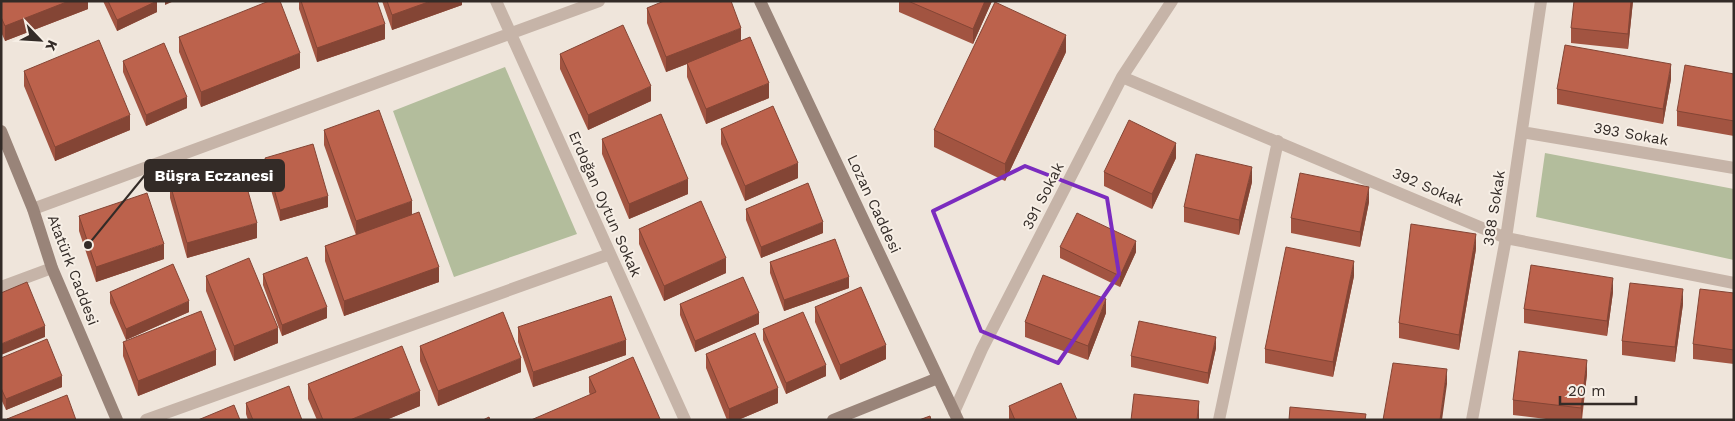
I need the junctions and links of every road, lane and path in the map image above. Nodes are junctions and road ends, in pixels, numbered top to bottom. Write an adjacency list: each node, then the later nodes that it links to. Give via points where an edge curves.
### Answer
1 (496, 1): 6 (street, Erdoğan Oytun Sokak)
2 (600, 1): 6 (street)
3 (760, 1): 18 (street, Lozan Caddesi)
4 (1172, 1): 7 (street, 391 Sokak)
5 (1541, 1): 9 (street, 388 Sokak)
6 (511, 33): 12 (street); 14 (street, Erdoğan Oytun Sokak)
7 (1122, 77): 10 (street, 392 Sokak); 19 (street, 391 Sokak, via 982,349)
8 (1, 131): 12 (street, Atatürk Caddesi)
9 (1522, 132): 11 (street, 393 Sokak); 13 (street, 388 Sokak)
10 (1278, 141): 13 (street, 392 Sokak); 24 (street)
11 (1734, 168)
12 (33, 209): 15 (street, Atatürk Caddesi)
13 (1506, 238): 16 (street, 392 Sokak); 25 (street, 388 Sokak)
14 (610, 254): 21 (street); 22 (street, Erdoğan Oytun Sokak)
15 (52, 268): 17 (street); 20 (street, Atatürk Caddesi)
16 (1734, 283)
17 (1, 287)
18 (938, 378): 19 (street, Lozan Caddesi); 23 (street)
19 (956, 416)
20 (117, 420)
21 (146, 420)
22 (685, 420)
23 (833, 420)
24 (1219, 420)
25 (1472, 420)

